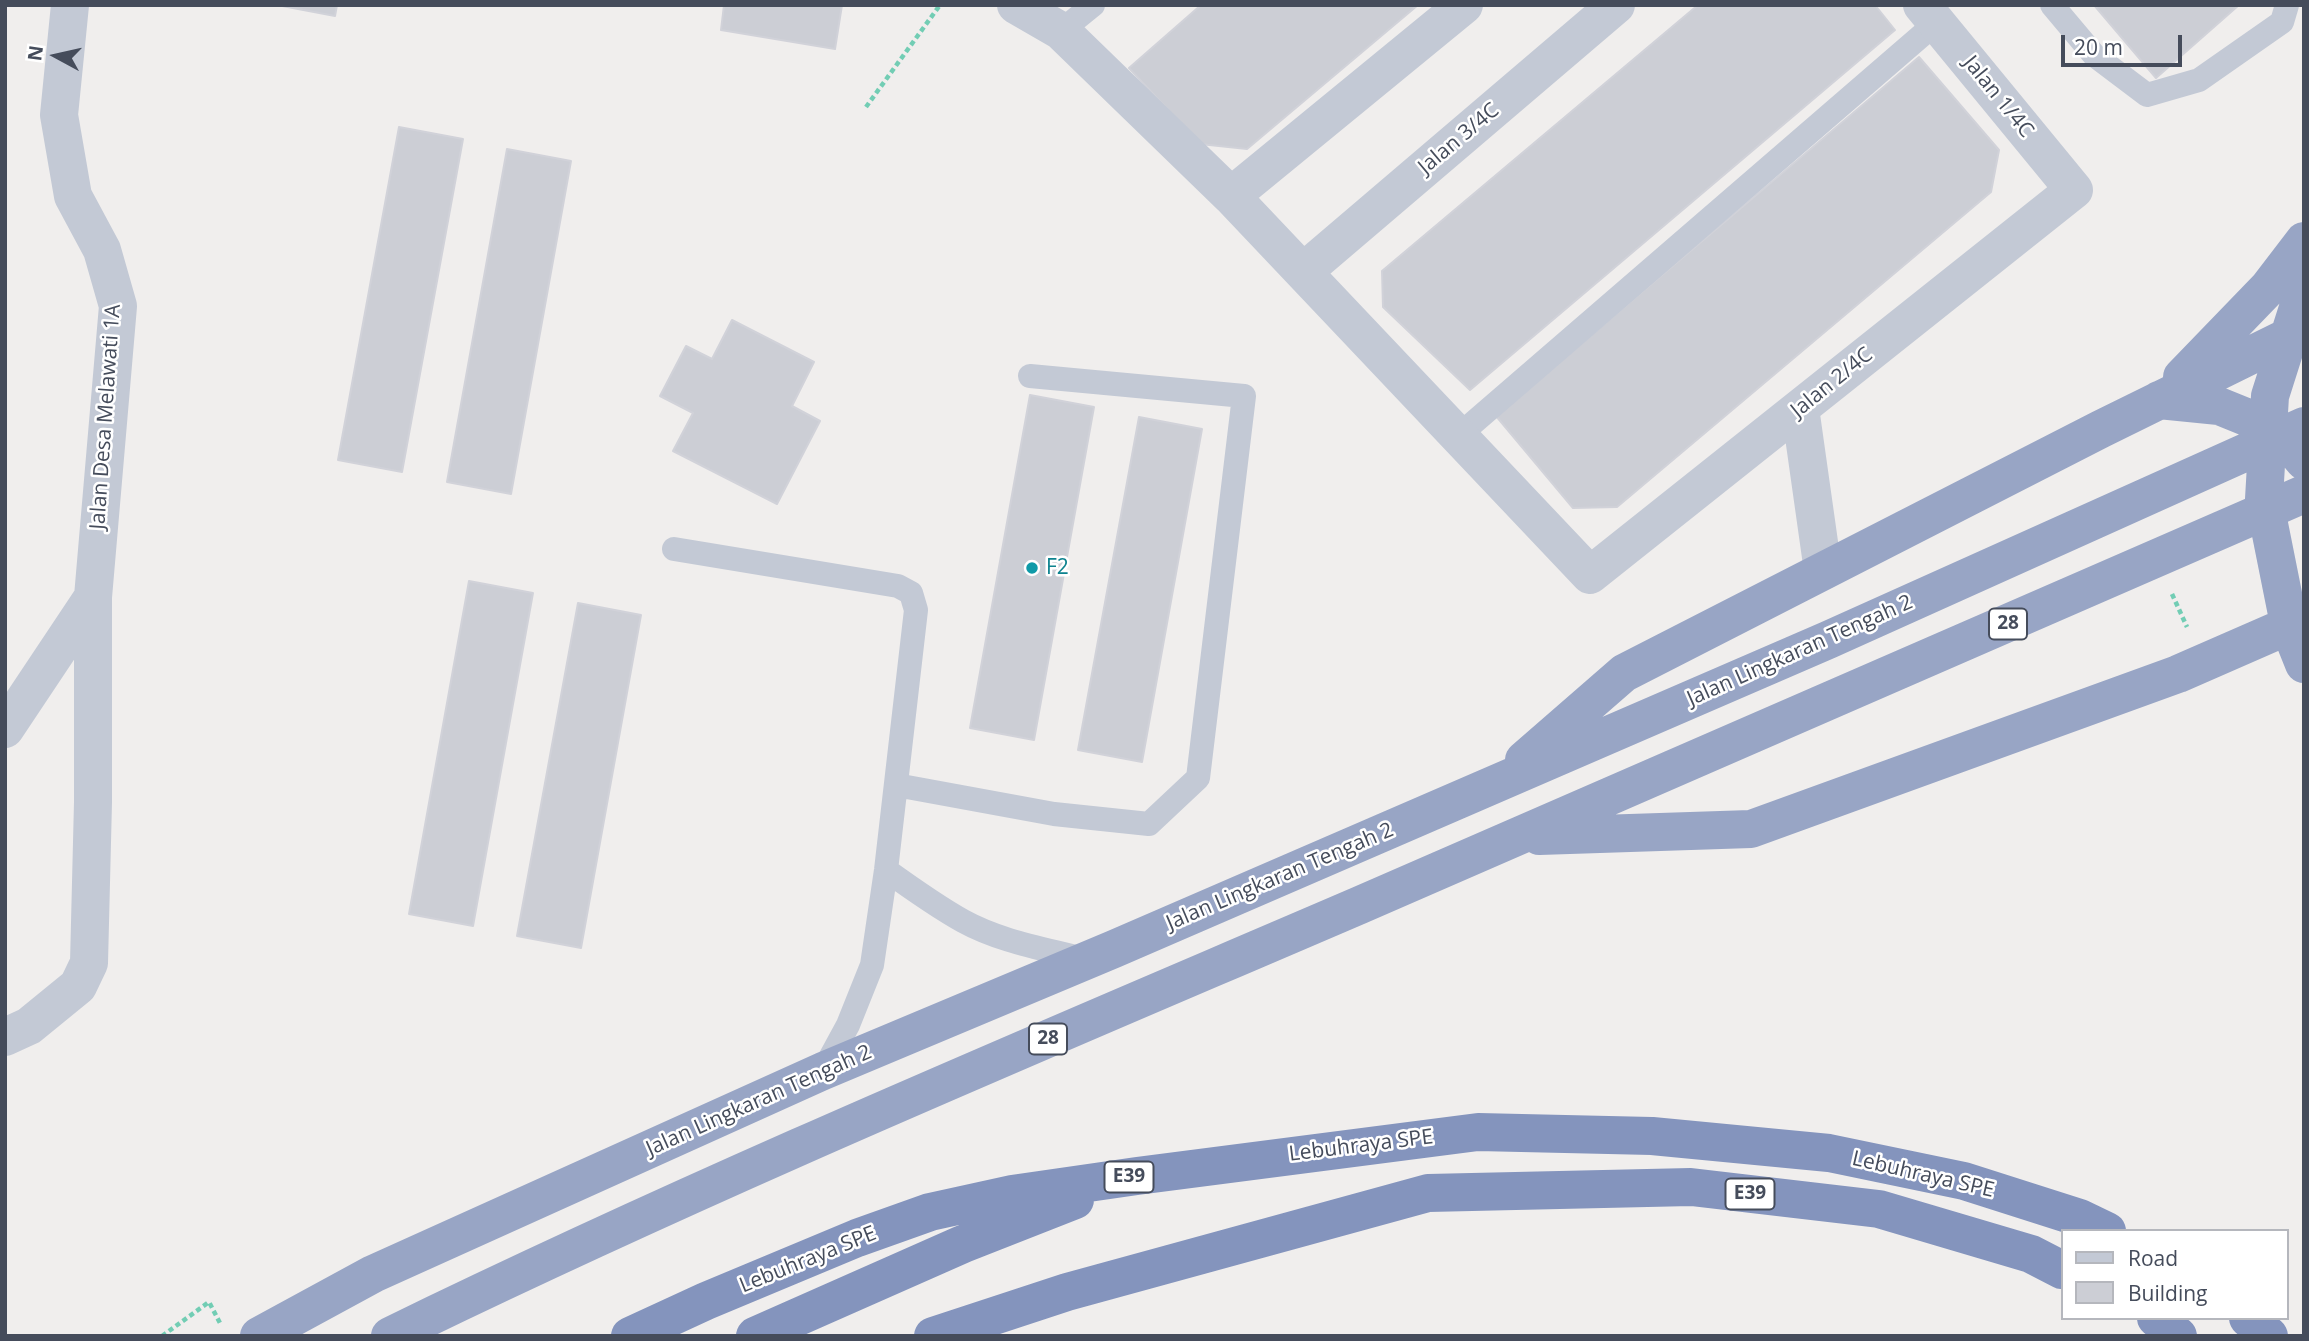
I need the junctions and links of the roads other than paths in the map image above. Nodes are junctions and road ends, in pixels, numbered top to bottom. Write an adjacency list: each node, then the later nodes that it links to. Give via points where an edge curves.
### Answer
1 (71, 5): 26 (street, Jalan Desa Melawati 1A, via 59,115 72,196 102,250 118,306)
2 (1016, 5): 9 (street)
3 (1093, 5): 9 (lane)
4 (1464, 5): 11 (street)
5 (1616, 5): 13 (street, Jalan 3/4C)
6 (2052, 5): 7 (lane, via 2094,55 2147,95 2199,80 2282,22)
7 (2287, 5)
8 (1929, 14): 10 (street, Jalan 1/4C); 20 (lane)
9 (1061, 31): 11 (street)
10 (2074, 190): 18 (street, Jalan 2/4C)
11 (1231, 197): 13 (street)
12 (2304, 241): 17 (highway, via 2222,338)
13 (1303, 272): 20 (street)
14 (2304, 289): 29 (highway, via 2270,396 2264,499 2290,629)
15 (2304, 329): 17 (highway)
16 (1030, 376): 33 (lane, via 1244,396 1198,778 1149,824 1054,814)
17 (2159, 400): 21 (highway, via 2219,406 2256,421 2281,434); 25 (highway)
18 (1800, 408): 20 (street, Jalan 2/4C, via 1590,575); 25 (street)
19 (2304, 426): 32 (highway, Jalan Lingkaran Tengah 2)
20 (1458, 436)
21 (2304, 461)
22 (2304, 494): 34 (highway, 28)
23 (674, 549): 33 (lane, via 898,586 911,593 916,610)
24 (2304, 552): 28 (highway, via 2297,577)
25 (1823, 571): 32 (highway, via 1624,673)
26 (93, 597): 31 (street, Jalan Desa Melawati 1A); 37 (street, via 89,963 78,986 29,1026)
27 (2304, 619): 28 (highway)
28 (2263, 637): 30 (highway)
29 (2304, 666): 30 (highway, via 2264,664)
30 (2178, 674): 34 (highway, via 1751,829)
31 (5, 729)
32 (1497, 783): 36 (highway, Jalan Lingkaran Tengah 2)
33 (896, 785): 35 (lane)
34 (1520, 836): 45 (highway, 28, via 886,1108 649,1213)
35 (886, 870): 36 (lane, via 964,922 1012,941); 38 (lane, via 872,965)
36 (1087, 960): 38 (highway, Jalan Lingkaran Tengah 2)
37 (5, 1037)
38 (823, 1072): 44 (highway, Jalan Lingkaran Tengah 2, via 373,1275)
39 (1137, 1176): 40 (highway, Lebuhraya SPE / E39, via 1478,1132 1652,1136 1829,1153 1964,1181); 46 (highway, Lebuhraya SPE / E39, via 1012,1194 930,1213 857,1238); 47 (highway, via 964,1244)
40 (2104, 1229)
41 (2060, 1269): 48 (highway, Lebuhraya SPE / E39, via 2031,1254 1879,1209 1691,1187 1428,1193 1081,1289)
42 (2158, 1320): 49 (highway)
43 (2250, 1320): 50 (highway)
44 (259, 1336)
45 (390, 1336)
46 (631, 1336)
47 (755, 1336)
48 (933, 1336)
49 (2178, 1336)
50 (2269, 1336)

